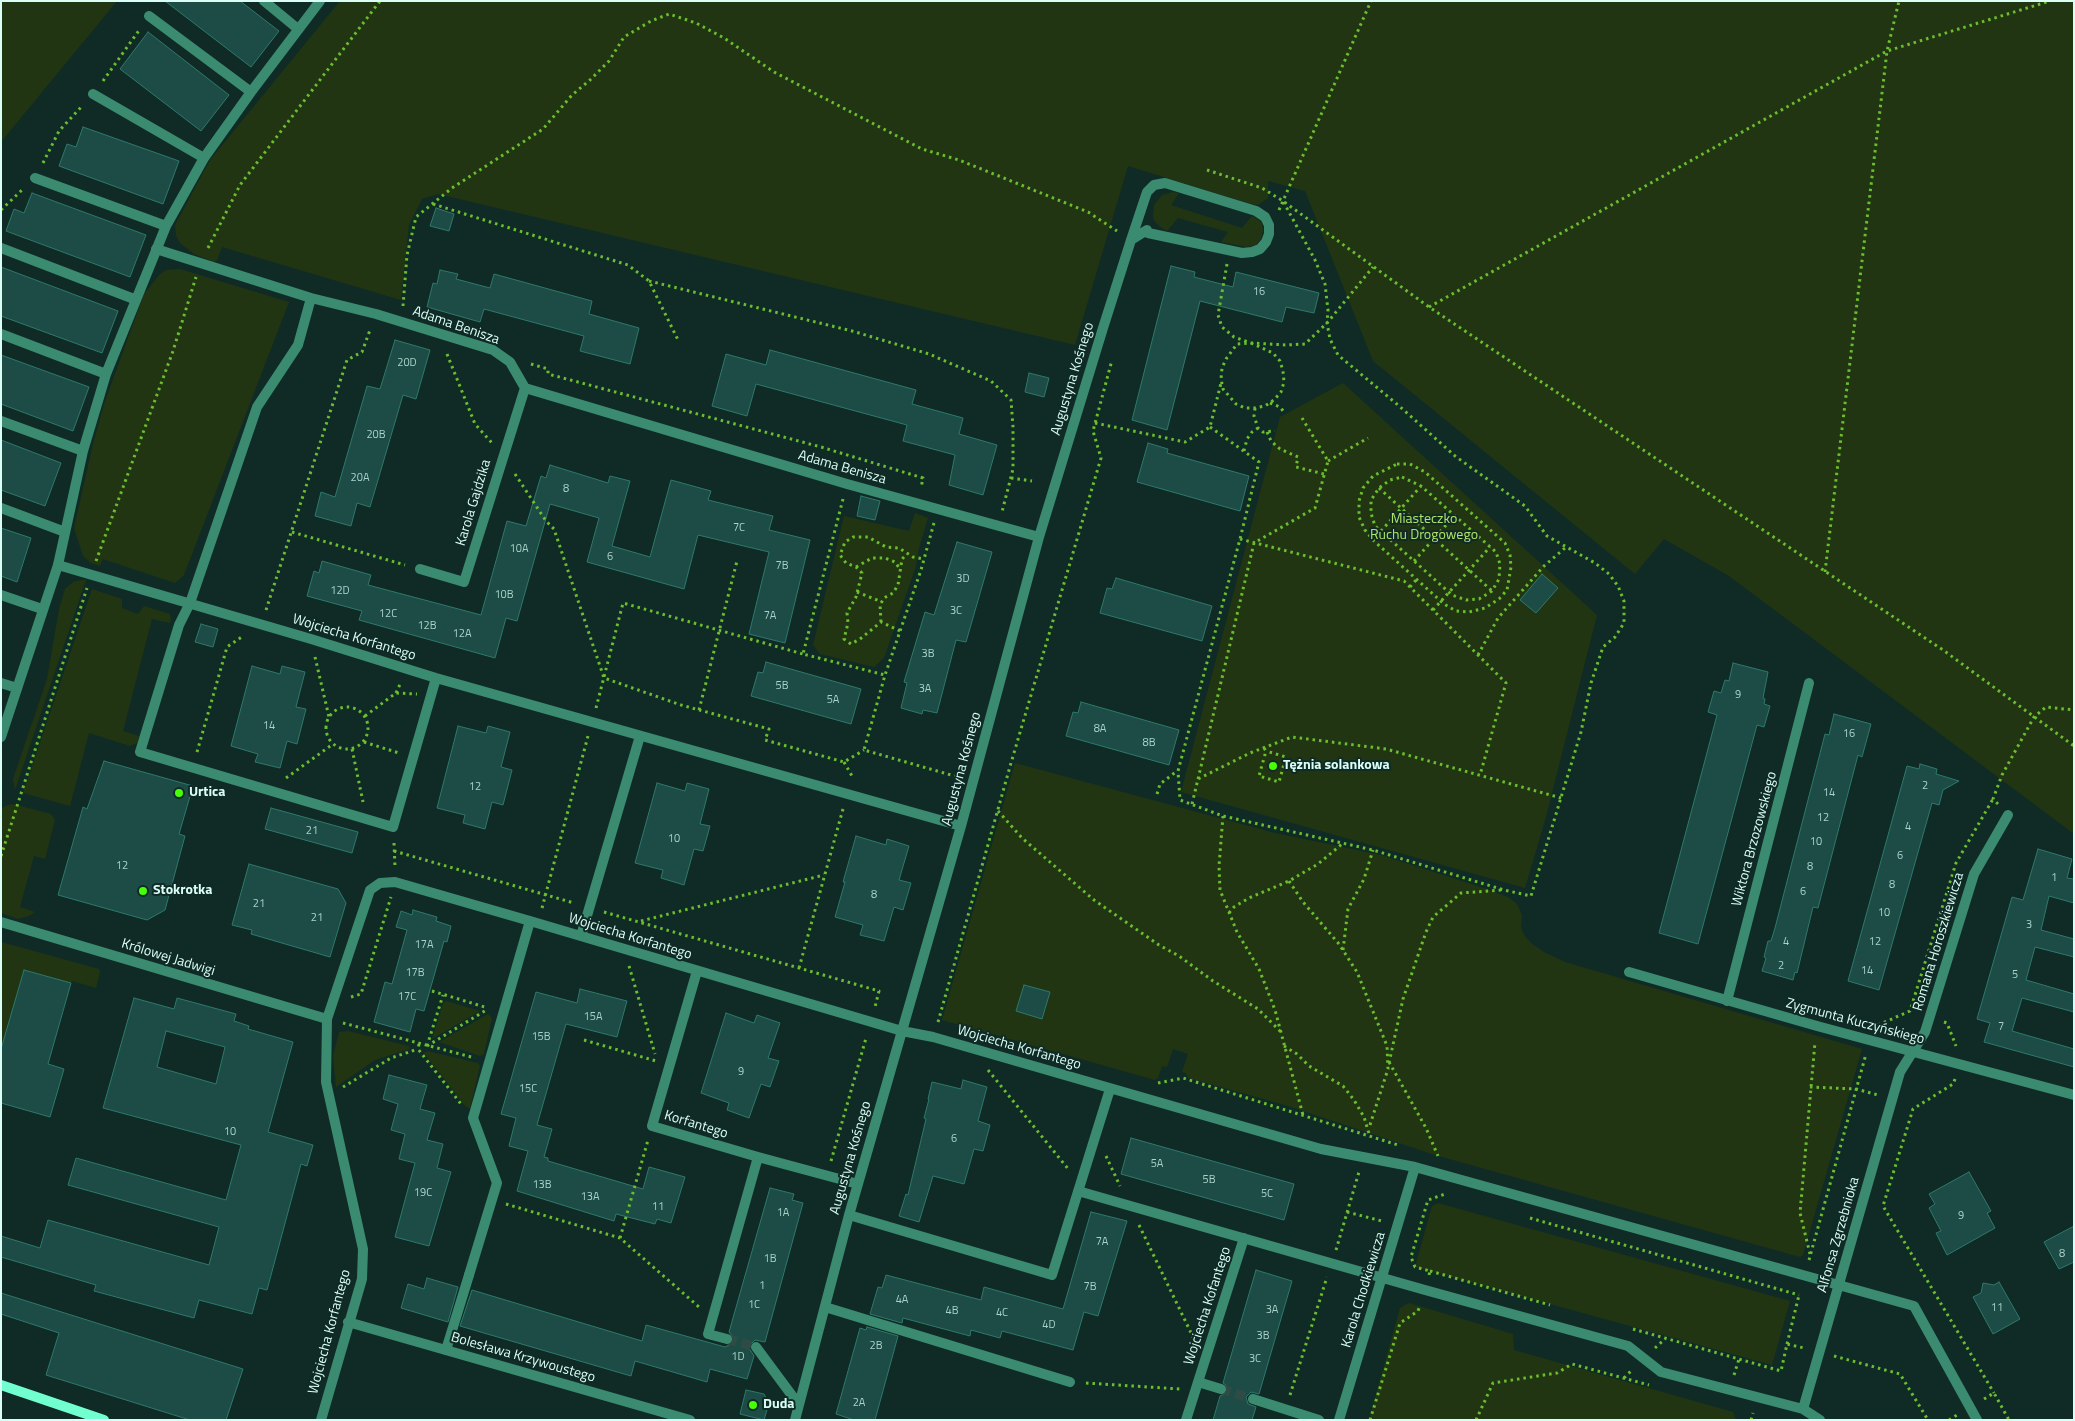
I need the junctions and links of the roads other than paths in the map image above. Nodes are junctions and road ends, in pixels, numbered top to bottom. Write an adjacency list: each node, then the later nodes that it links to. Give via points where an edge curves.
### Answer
1 (264, 1): 4 (street)
2 (320, 1): 4 (street)
3 (149, 16): 5 (street)
4 (298, 29): 5 (street)
5 (251, 92): 7 (street)
6 (93, 94): 7 (street)
7 (204, 158): 9 (street)
8 (35, 178): 9 (street)
9 (166, 226): 12 (street)
10 (1131, 240): 10 (street, Augustyna Kośnego, via 1147,230 1148,233 1242,253 1260,249 1266,242 1269,225 1265,217 1256,211 1165,183 1154,185 1147,192); 22 (street, Augustyna Kośnego)
11 (1, 248): 14 (street)
12 (156, 249): 13 (street, Adama Benisza); 14 (street)
13 (311, 298): 17 (street, Adama Benisza, via 493,350 510,362); 26 (street, via 298,345 257,407)
14 (134, 299): 16 (street)
15 (1, 334): 16 (street)
16 (106, 374): 19 (street)
17 (526, 388): 22 (street, Adama Benisza, via 847,484); 24 (street, Karola Gajdzika, via 464,582)
18 (1, 421): 19 (street)
19 (83, 451): 21 (street)
20 (1, 508): 21 (street)
21 (65, 532): 23 (street)
22 (1039, 537): 35 (street, Augustyna Kośnego)
23 (58, 565): 26 (street, Wojciecha Korfantego); 27 (street)
24 (420, 569)
25 (1, 595): 27 (street)
26 (190, 603): 28 (street, Wojciecha Korfantego); 28 (street, via 179,625 140,752 192,768 393,827)
27 (42, 609): 31 (street)
28 (436, 678): 32 (street, Wojciecha Korfantego)
29 (1, 683): 31 (street)
30 (1809, 683): 41 (street, Wiktora Brzozowskiego)
31 (17, 688): 33 (street)
32 (640, 736): 35 (street, Wojciecha Korfantego); 38 (street)
33 (1, 737)
34 (2008, 816): 44 (street, Romana Horoszkiewicza, via 1974,874 1925,1032)
35 (961, 826): 43 (street, Augustyna Kośnego)
36 (530, 921): 38 (street, Wojciecha Korfantego); 42 (street, Wojciecha Korfantego, via 395,882 380,883 370,890); 59 (street, via 473,1118 497,1183)
37 (1, 922): 42 (street, Królowej Jadwigi)
38 (581, 936): 39 (street, Wojciecha Korfantego)
39 (697, 972): 43 (street, Wojciecha Korfantego); 47 (street, Korfantego, via 652,1126)
40 (1629, 972): 41 (street, Zygmunta Kuczyńskiego)
41 (1727, 1001): 44 (street, Zygmunta Kuczyńskiego)
42 (327, 1019): 56 (street, Wojciecha Korfantego, via 326,1082 363,1249 362,1279)
43 (902, 1031): 45 (street, Wojciecha Korfantego, via 933,1037); 49 (street, Augustyna Kośnego)
44 (1912, 1052): 46 (street, Zygmunta Kuczyńskiego); 54 (street, Alfonsa Zgrzebnioka, via 1900,1072)
45 (1110, 1089): 48 (street, Wojciecha Korfantego, via 1320,1150); 50 (street)
46 (2074, 1095)
47 (758, 1157): 49 (street, Korfantego); 57 (street, via 708,1334)
48 (1415, 1168): 53 (street, Karola Chodkiewicza); 54 (street, Wojciecha Korfantego)
49 (858, 1184): 51 (street, Augustyna Kośnego)
50 (1079, 1188): 51 (street, via 1052,1275); 52 (street)
51 (849, 1215): 55 (street, Augustyna Kośnego)
52 (1244, 1238): 53 (street); 62 (street, Wojciecha Kofantego)
53 (1382, 1278): 66 (street, via 1628,1346 1661,1372); 73 (street, Karola Chodkiewicza)
54 (1838, 1286): 66 (street, Alfonsa Zgrzebnioka); 75 (street, Wojciecha Korfantego, via 1914,1306)
55 (825, 1307): 60 (street); 65 (street, Augustyna Kośnego)
56 (348, 1322): 59 (street, Bolesława Krzywoustego); 67 (street, Wojciecha Korfantego)
57 (727, 1339)
58 (756, 1347): 65 (street)
59 (446, 1350): 69 (street, Bolesława Krzywoustego)
60 (1070, 1382)
61 (1, 1385): 68 (street)
62 (1197, 1386): 63 (street, Wojciecha Kofantego); 71 (street, Wojciecha Kofantego)
63 (1221, 1389)
64 (1254, 1399): 72 (street)
65 (799, 1405): 70 (street, Augustyna Kośnego)
66 (1803, 1410): 74 (street)
67 (321, 1419)
68 (104, 1420)
69 (690, 1420)
70 (795, 1420)
71 (1186, 1420)
72 (1319, 1420)
73 (1339, 1420)
74 (1820, 1420)
75 (1977, 1420)

